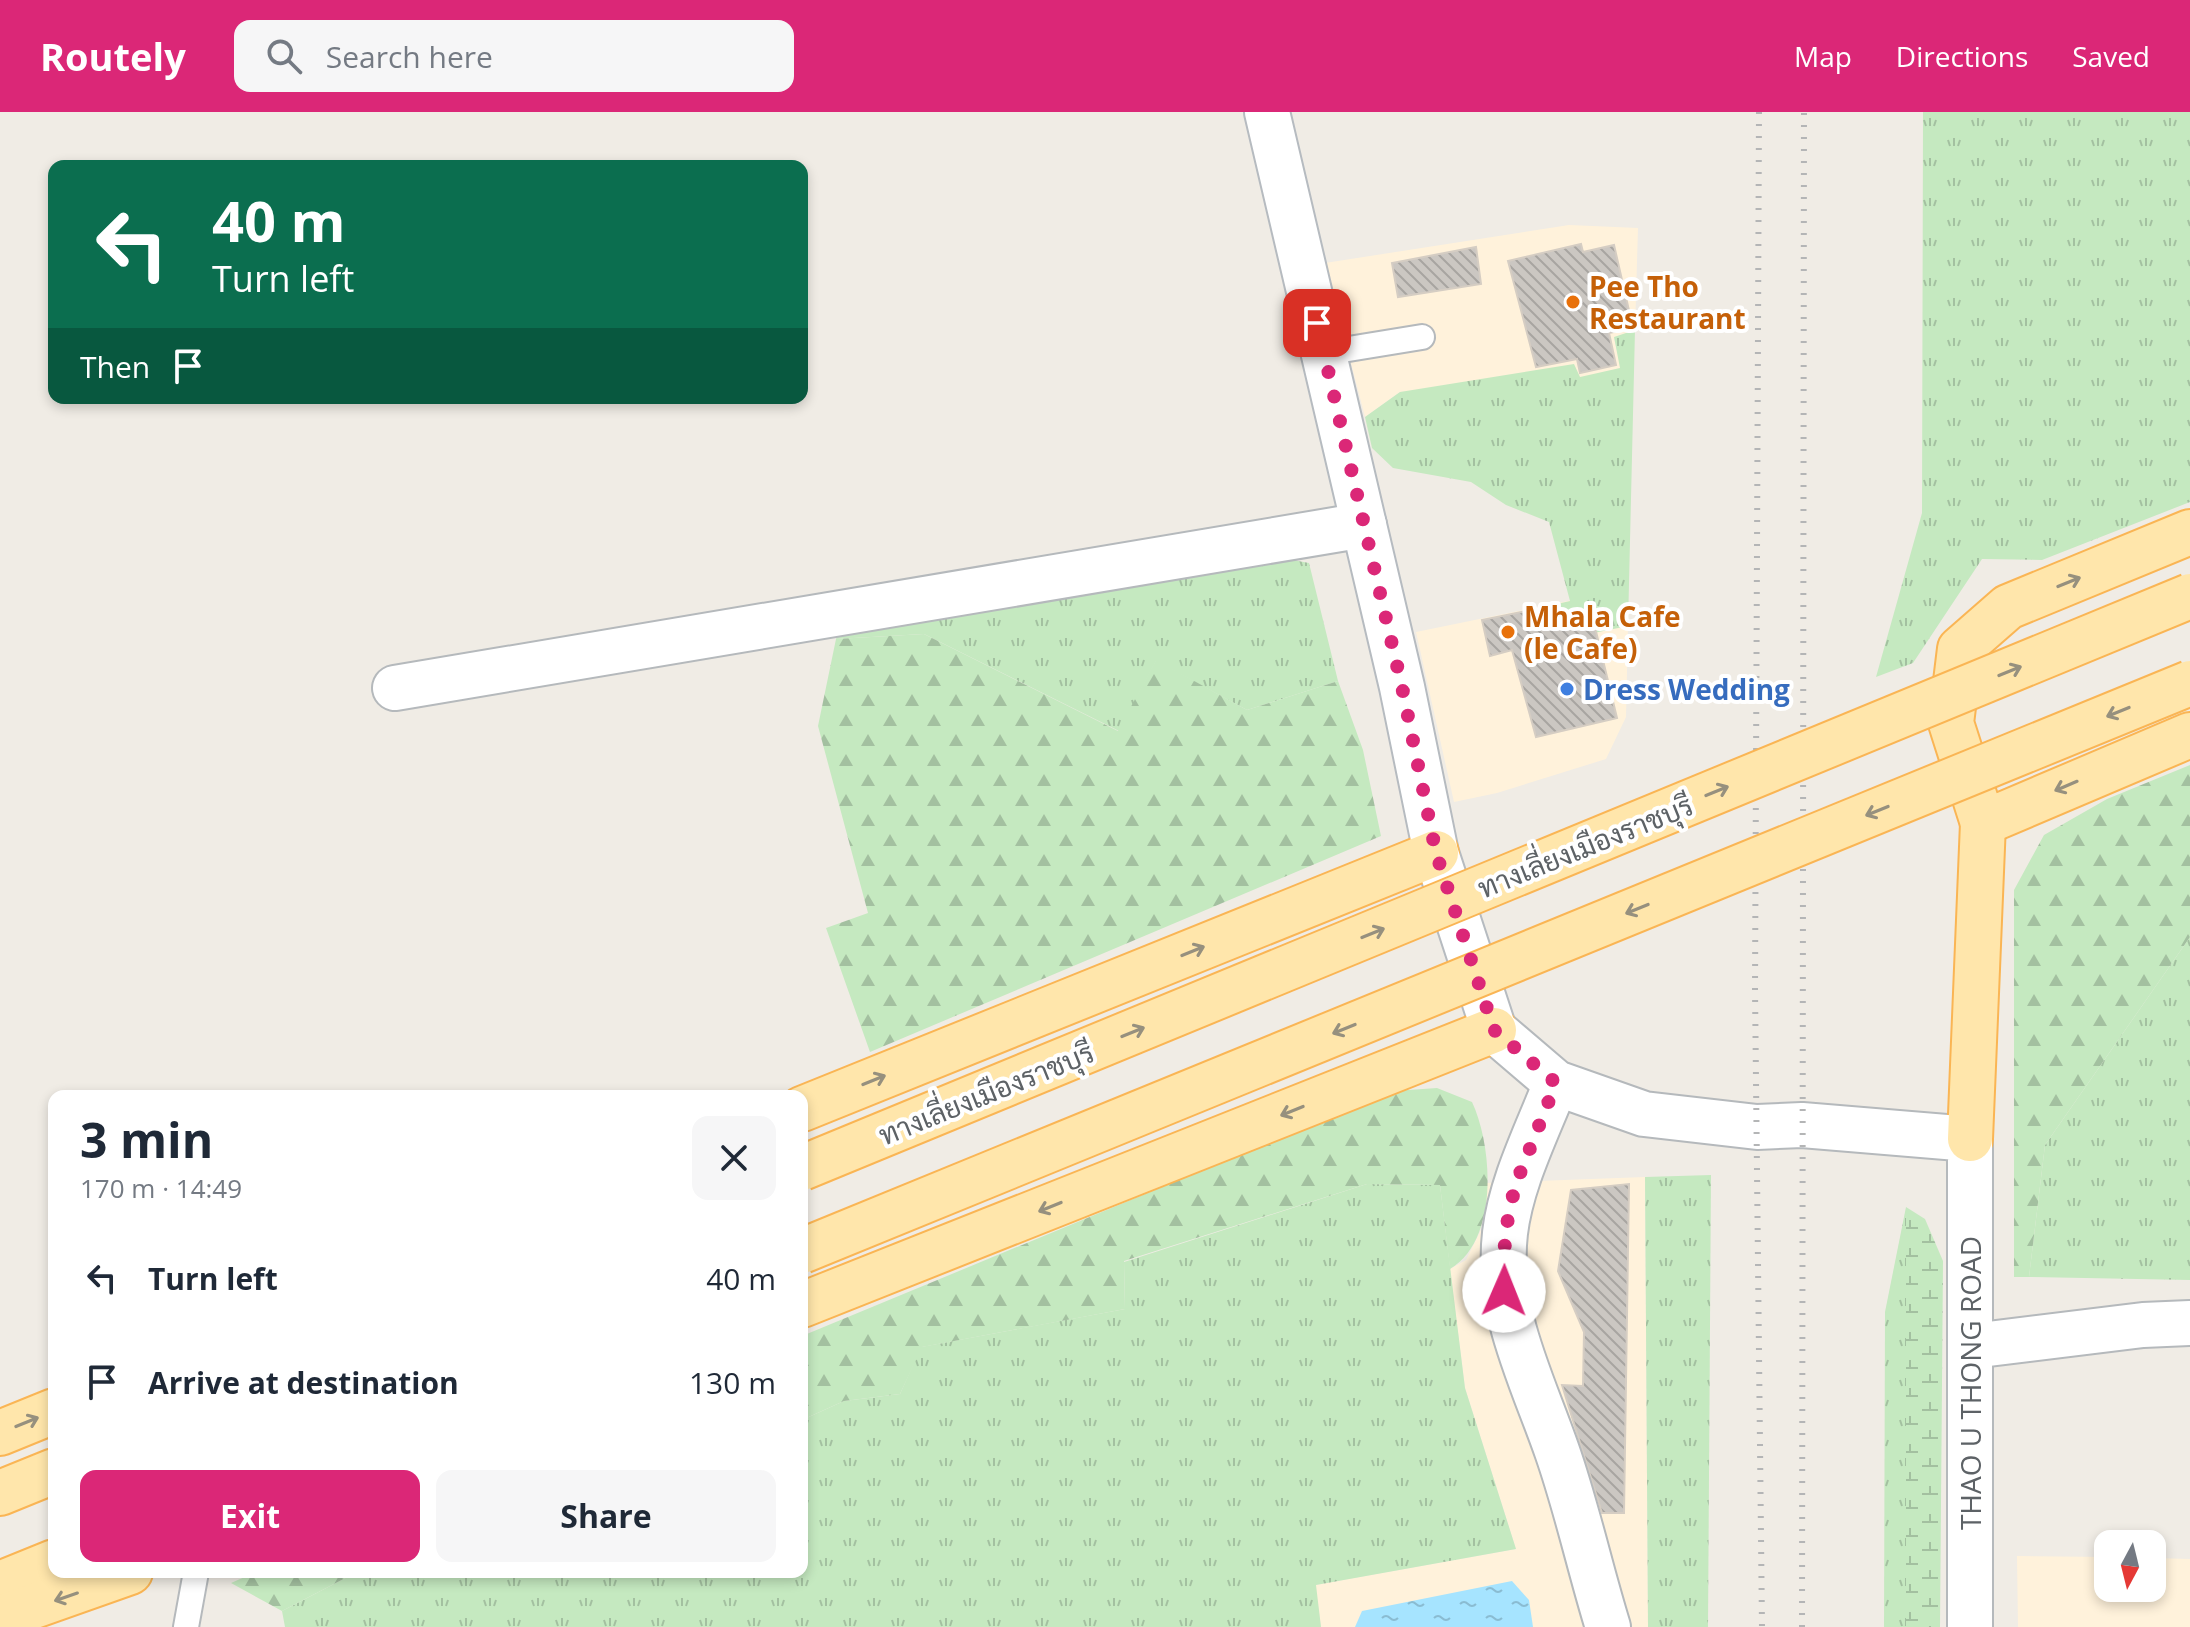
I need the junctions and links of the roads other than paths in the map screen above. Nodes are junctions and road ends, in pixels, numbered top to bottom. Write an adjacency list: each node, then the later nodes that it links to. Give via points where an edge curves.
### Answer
1 (1267, 112): 3 (street)
2 (1422, 337): 3 (lane)
3 (1324, 353): 4 (street)
4 (1364, 525): 8 (street); 11 (street)
5 (2190, 532): 10 (main road, one-way to 5, via 1951,723 1960,649 2008,607)
6 (2190, 596): 16 (main road, ทางเลี่ยงเมืองราชบุรี, one-way to 6, bridge)
7 (2190, 683): 17 (main road, one-way to 17, bridge)
8 (395, 688)
9 (2190, 735): 10 (main road, one-way to 10)
10 (1983, 823): 15 (main road)
11 (1436, 853): 12 (street); 14 (main road, one-way to 11)
12 (1494, 1030): 13 (street); 18 (main road, one-way to 18)
13 (1556, 1083): 15 (street, via 1644,1114 1757,1127 1802,1125); 31 (street, via 1515,1186 1505,1233 1504,1291)
14 (808, 1107)
15 (1970, 1139): 20 (street, THAO U THONG ROAD)
16 (808, 1166)
17 (808, 1249)
18 (808, 1303)
19 (2190, 1323): 20 (street)
20 (1972, 1346): 32 (street, THAO U THONG ROAD)
21 (48, 1413): 22 (main road, one-way to 21)
22 (0, 1433)
23 (48, 1473): 24 (main road)
24 (0, 1493)
25 (48, 1564): 28 (main road)
26 (113, 1578): 29 (main road, one-way to 29)
27 (195, 1578): 30 (lane)
28 (0, 1584)
29 (0, 1618)
30 (186, 1627)
31 (1608, 1627)
32 (1970, 1627)

